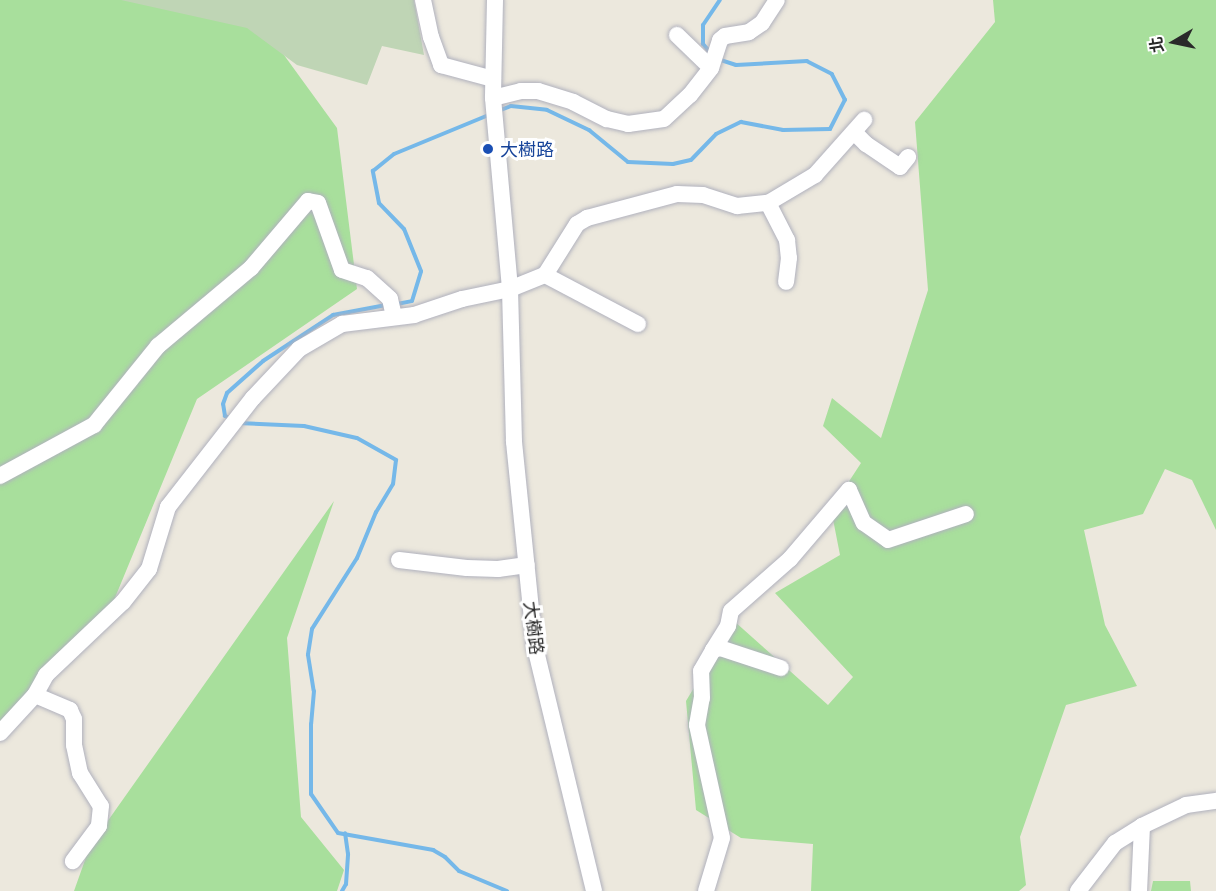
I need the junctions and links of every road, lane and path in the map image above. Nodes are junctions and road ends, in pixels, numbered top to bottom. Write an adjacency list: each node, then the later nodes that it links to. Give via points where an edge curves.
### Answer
1 (423, 0): 6 (street, via 441,65)
2 (495, 0): 6 (street, 大樹路)
3 (777, 0): 5 (street, via 762,23 749,32 720,40)
4 (677, 35): 5 (street)
5 (711, 68): 7 (street, via 664,119 647,124 607,119 538,91)
6 (493, 79): 7 (street, 大樹路)
7 (493, 98): 12 (street, 大樹路)
8 (908, 157): 9 (street, via 900,167 866,144 860,126 815,175)
9 (768, 203): 10 (street, via 737,206 703,195 677,194 587,218 577,224); 11 (street, via 787,240)
10 (545, 275): 12 (street); 14 (street)
11 (786, 282)
12 (510, 289): 13 (street); 18 (street, 大樹路, via 514,442)
13 (394, 317): 15 (street, via 390,299 367,278 342,270 318,203 308,201 251,268 158,345 94,425); 21 (street, via 342,324 299,349 253,398 168,507 149,569 123,602 46,675)
14 (638, 324)
15 (0, 476)
16 (966, 514): 19 (street, via 888,540 864,523 849,490 790,559 731,611 728,626)
17 (399, 560): 18 (street, via 467,568)
18 (527, 565): 26 (street, 大樹路, via 535,647)
19 (713, 650): 20 (street, via 720,648); 27 (street, via 700,671 702,698 696,725 722,838)
20 (781, 668)
21 (35, 695): 22 (street); 25 (street, via 70,710 80,772 101,806 99,825)
22 (0, 733)
23 (1216, 801): 24 (street, via 1186,805)
24 (1142, 826): 28 (street, via 1115,843); 29 (street)
25 (73, 861)
26 (594, 891)
27 (706, 891)
28 (1078, 891)
29 (1139, 891)

